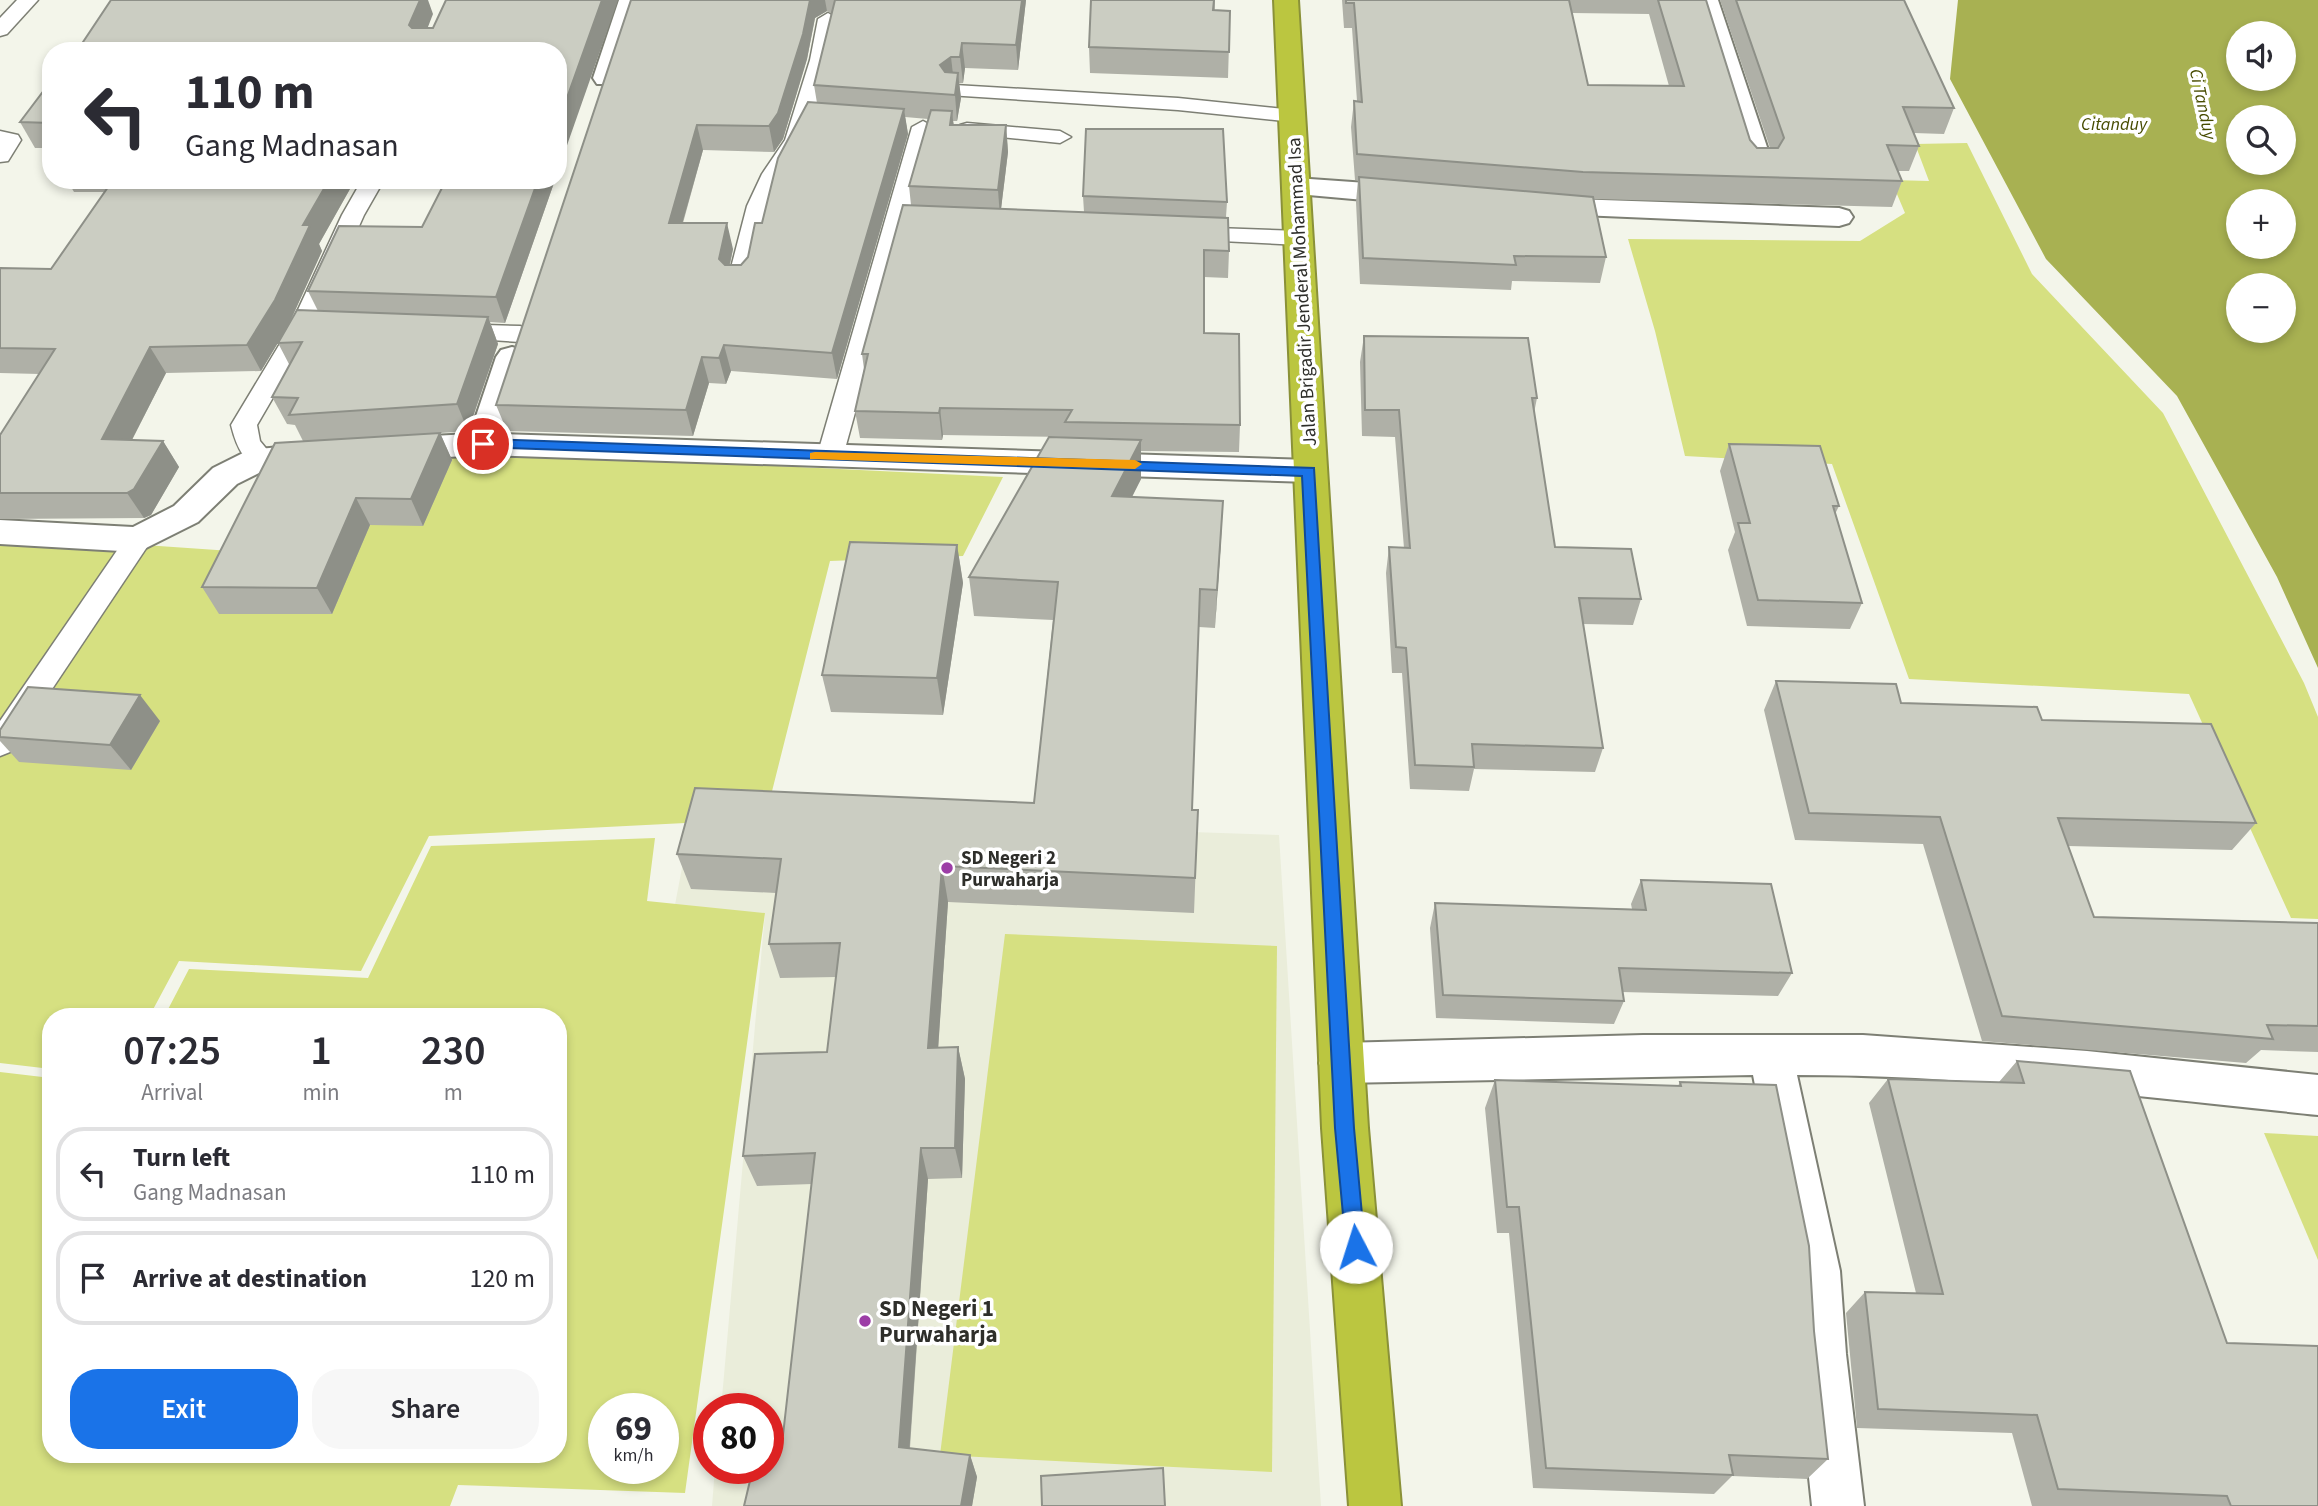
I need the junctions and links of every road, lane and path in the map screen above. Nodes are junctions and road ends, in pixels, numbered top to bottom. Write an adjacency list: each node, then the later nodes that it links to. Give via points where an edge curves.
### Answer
1 (28, 0): 6 (lane)
2 (631, 0): 8 (street)
3 (1286, 0): 9 (highway, Jalan Brigadir Jenderal Mohammad Isa)
4 (1706, 0): 15 (street)
5 (828, 19): 10 (lane)
6 (0, 30)
7 (955, 90): 9 (lane)
8 (597, 104)
9 (1293, 116): 16 (highway, Jalan Brigadir Jenderal Mohammad Isa)
10 (803, 118): 11 (lane); 25 (lane, via 796,140 758,205)
11 (828, 120)
12 (0, 137): 14 (lane, via 10,140)
13 (1060, 137): 21 (lane, via 911,126)
14 (0, 156)
15 (1759, 165)
16 (1296, 187): 18 (street); 24 (highway, Jalan Brigadir Jenderal Mohammad Isa)
17 (368, 189): 27 (lane)
18 (1440, 197)
19 (1522, 205): 20 (street)
20 (1839, 217)
21 (896, 222): 22 (lane); 31 (lane)
22 (923, 223)
23 (1168, 233): 24 (lane)
24 (1300, 238): 33 (highway, Jalan Brigadir Jenderal Mohammad Isa)
25 (739, 283)
26 (525, 321): 29 (lane); 30 (street)
27 (302, 327): 28 (lane); 32 (lane, via 244,425 248,444)
28 (330, 328)
29 (425, 331)
30 (483, 444): 31 (street); 32 (street)
31 (830, 456): 33 (street)
32 (261, 458): 35 (street, via 225,475 186,514)
33 (1309, 471): 38 (highway, Jalan Brigadir Jenderal Mohammad Isa)
34 (0, 532): 35 (street)
35 (138, 540): 36 (lane)
36 (0, 744)
37 (1770, 1055): 38 (street); 39 (street, via 1863,1055 2074,1070); 41 (street, via 1816,1271)
38 (1341, 1063): 40 (highway, Jalan Brigadir Jenderal Mohammad Isa)
39 (2318, 1095)
40 (1375, 1506)
41 (1838, 1506)

